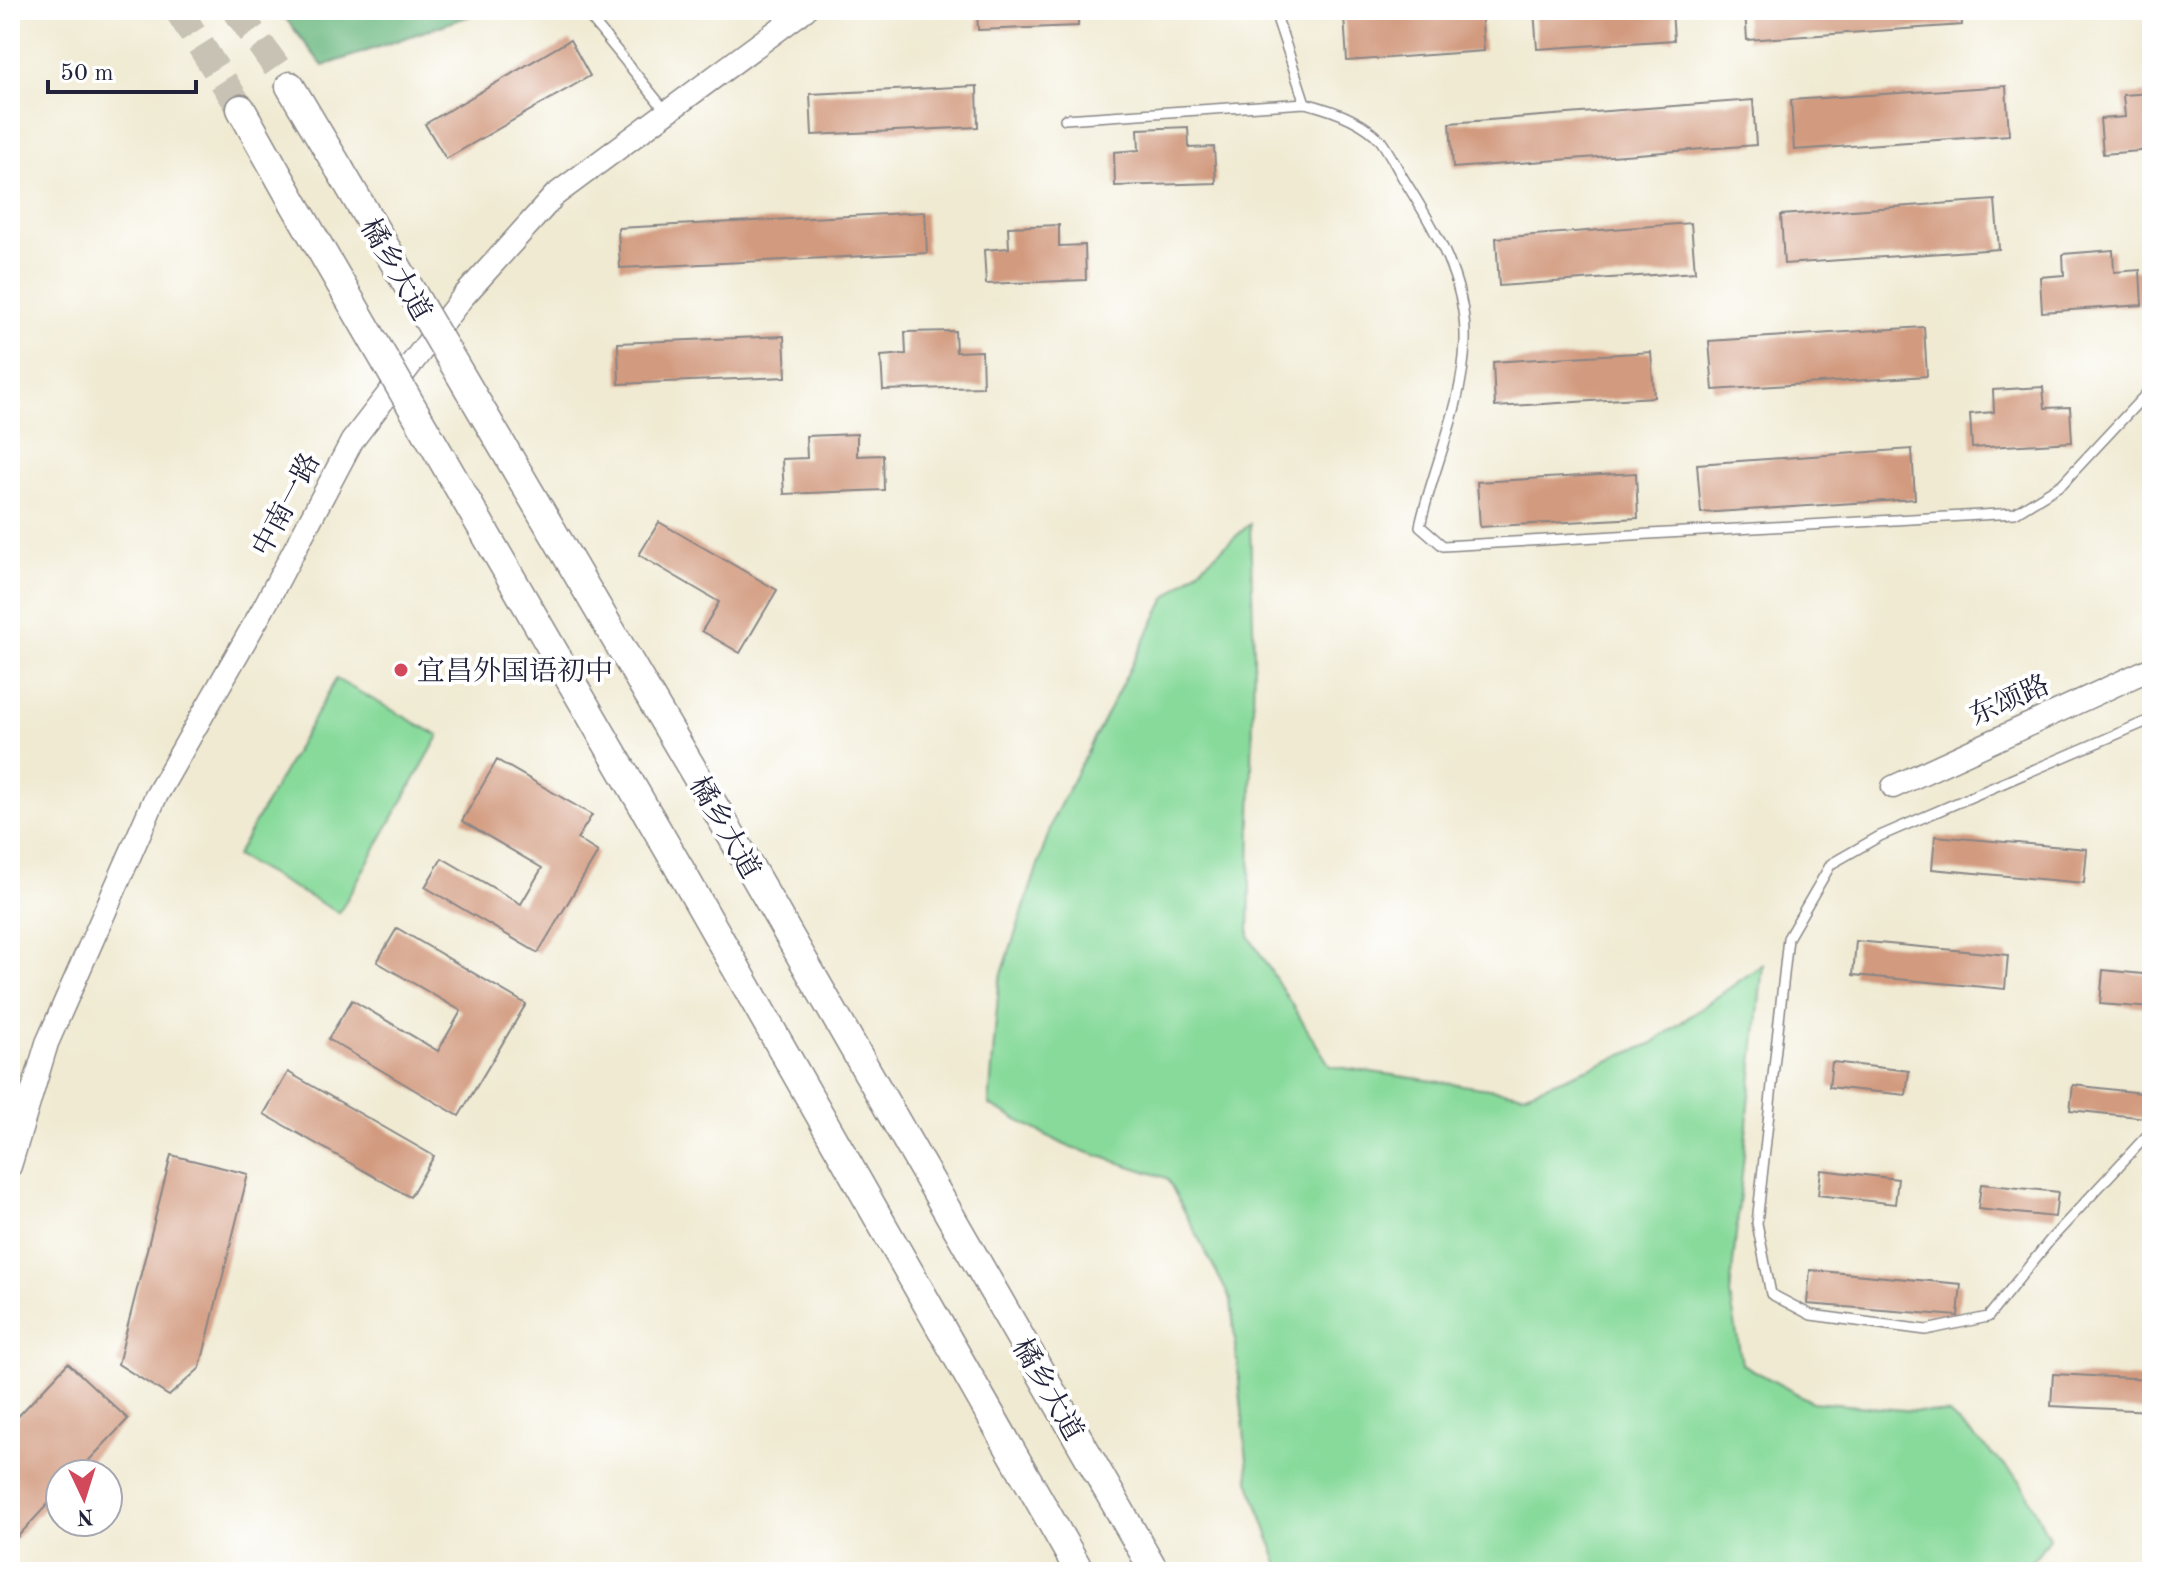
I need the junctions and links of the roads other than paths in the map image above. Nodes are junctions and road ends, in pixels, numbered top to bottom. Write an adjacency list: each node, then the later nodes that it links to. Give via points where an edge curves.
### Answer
1 (584, 10): 7 (lane)
2 (805, 10): 7 (street, 中南一路)
3 (1279, 10): 5 (lane)
4 (290, 86): 16 (main road, 橘乡大道, bridge, via 737,845)
5 (1305, 103): 8 (lane); 9 (lane, via 1333,110 1379,139 1431,223 1459,285 1465,341 1452,423 1420,526 1443,546 2015,513 2062,484 2146,394)
6 (241, 109): 15 (main road, 橘乡大道, bridge)
7 (665, 110): 14 (street, 中南一路, via 555,195 462,298 352,441 155,798 47,1043)
8 (1065, 119)
9 (2152, 381)
10 (2152, 668): 12 (street, 东颂路)
11 (2152, 719): 13 (lane, via 1880,836 1831,864 1788,938 1757,1223 1771,1294 1811,1315 1926,1330 1988,1317 2051,1239)
12 (1893, 787)
13 (2152, 1130)
14 (10, 1166)
15 (1080, 1572)
16 (1155, 1572)

